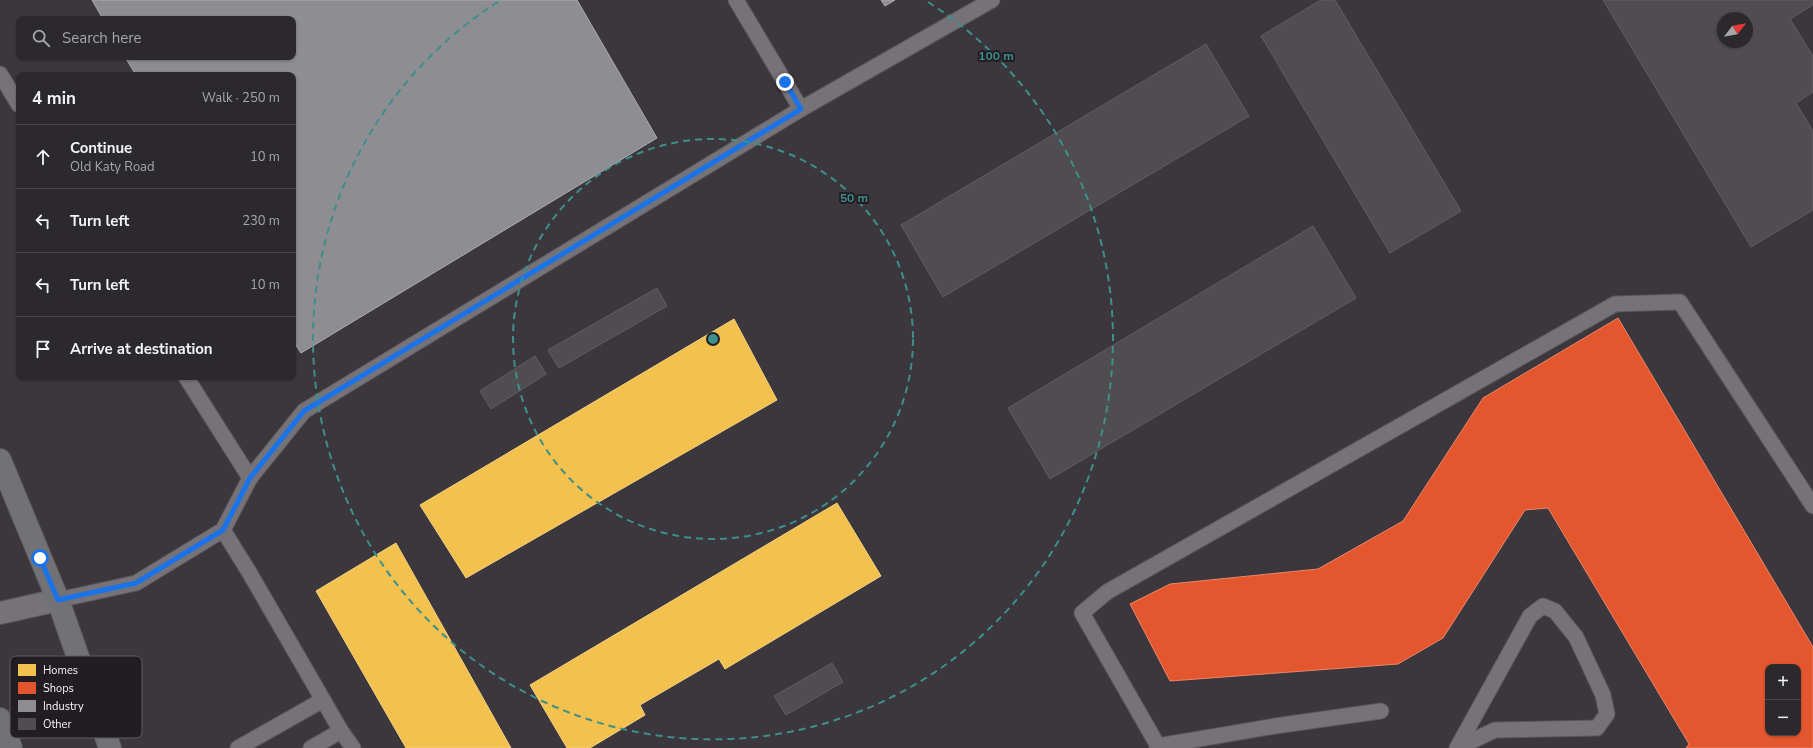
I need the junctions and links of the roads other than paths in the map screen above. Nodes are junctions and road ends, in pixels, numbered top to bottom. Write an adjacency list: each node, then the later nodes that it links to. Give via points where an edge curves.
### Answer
1 (736, 0): 5 (lane)
2 (992, 0): 5 (lane)
3 (0, 74): 4 (lane)
4 (16, 101)
5 (801, 109): 8 (lane, via 304,411)
6 (188, 380): 8 (lane)
7 (0, 460): 11 (main road)
8 (250, 478): 10 (lane)
9 (1813, 506): 19 (lane, via 1680,302 1615,304 1108,592 1082,613)
10 (223, 530): 11 (lane, via 136,583); 14 (lane)
11 (58, 600): 12 (street); 13 (main road)
12 (0, 613)
13 (78, 656)
14 (323, 700): 17 (lane); 22 (lane)
15 (1381, 711): 19 (lane, via 1275,726)
16 (0, 719): 20 (main road)
17 (341, 731): 23 (lane); 24 (lane)
18 (106, 738): 21 (main road)
19 (1158, 747)
20 (11, 748)
21 (110, 748)
22 (238, 748)
23 (311, 748)
24 (353, 748)
25 (1457, 748): 25 (lane, via 1495,730 1598,728 1607,714 1603,694 1576,637 1555,611 1543,606 1530,616)

